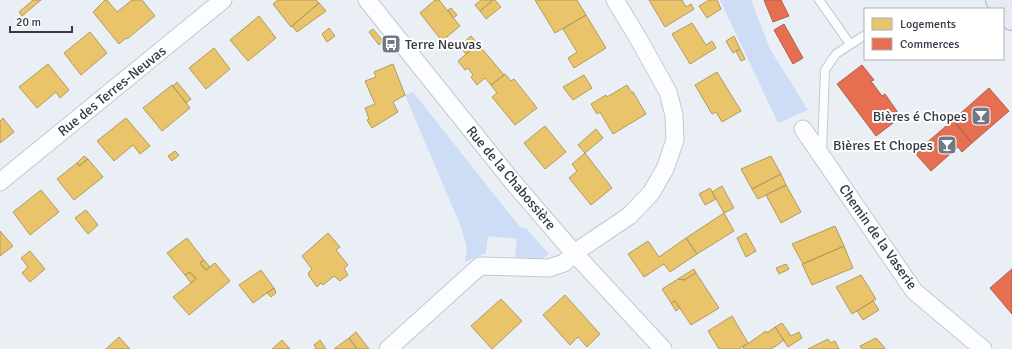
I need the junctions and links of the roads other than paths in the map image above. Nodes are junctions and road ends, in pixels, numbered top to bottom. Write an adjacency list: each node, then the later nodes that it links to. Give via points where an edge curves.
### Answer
1 (223, 0): 13 (street, Rue des Terres-Neuvas)
2 (367, 0): 14 (street, Rue de la Chabossière)
3 (615, 0): 14 (street, via 668,92 674,115 675,140 665,169 651,193 629,216)
4 (819, 0): 10 (lane)
5 (997, 0): 6 (main road)
6 (1003, 8)
7 (1004, 9): 8 (main road)
8 (1012, 19)
9 (864, 36): 10 (lane)
10 (850, 44): 12 (lane, via 836,54 825,70)
11 (803, 129): 12 (street, Chemin de la Vaserie)
12 (821, 156): 17 (street, Chemin de la Vaserie, via 914,290)
13 (0, 182)
14 (574, 254): 15 (street, via 564,263 549,268 480,266); 16 (street, Rue de la Chabossière)
15 (388, 349)
16 (662, 349)
17 (983, 349)

